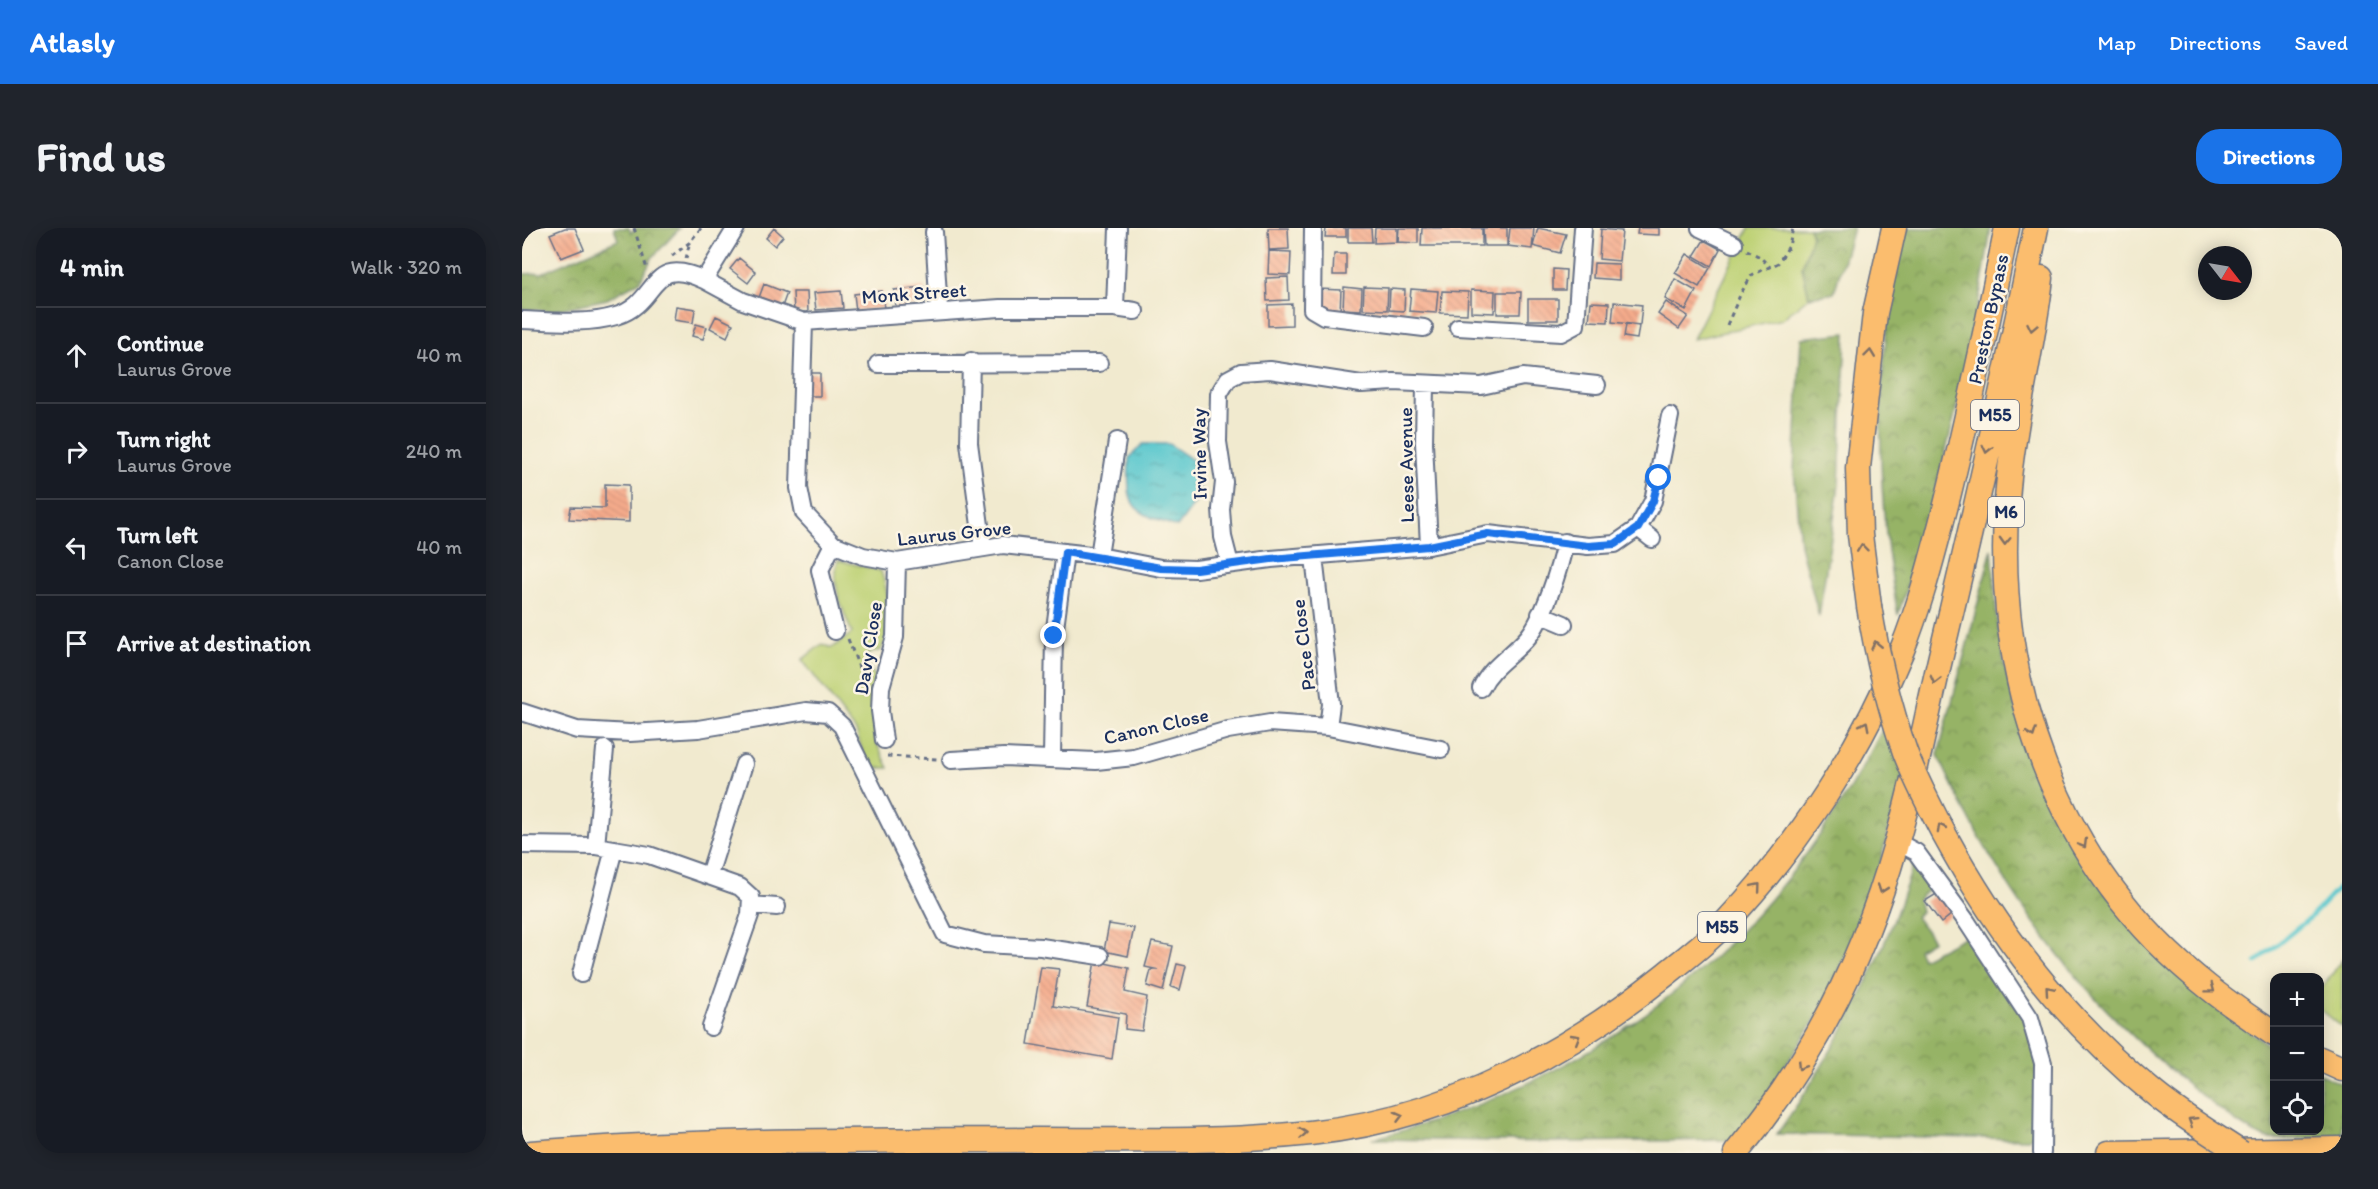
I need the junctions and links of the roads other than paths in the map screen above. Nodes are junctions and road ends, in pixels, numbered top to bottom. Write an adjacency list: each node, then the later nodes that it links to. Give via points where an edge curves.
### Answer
1 (736, 228): 12 (street)
2 (1118, 228): 13 (street)
3 (1313, 228): 19 (street, via 1312,309 1324,316)
4 (1583, 228): 18 (street, via 1576,325 1561,333)
5 (1700, 228): 11 (street)
6 (1894, 228): 69 (highway, one-way to 6, bridge, via 2181,1114 2127,1070 2058,1001 2002,932 1972,886 1928,805 1905,751 1869,606 1860,535 1858,468 1875,313)
7 (2007, 228): 65 (highway, Preston Bypass / M55, one-way to 7, via 692,1144 1257,1137 1331,1130 1426,1109 1494,1084 1573,1040 1639,996 1703,945 1758,887 1810,818 1864,728 1901,652 1934,549)
8 (2036, 228): 51 (highway, Preston Bypass / M55, one-way to 51)
9 (2046, 228): 61 (highway, M6, one-way to 61, via 2040,290 2012,449 2006,519 2004,572 2008,619 2027,720 2056,792 2080,839 2110,884 2155,937 2200,980)
10 (933, 232): 14 (street)
11 (1734, 244)
12 (704, 280): 16 (street, Monk Street, via 675,270 662,277 638,305 616,316 582,322); 17 (street, Monk Street, via 743,301)
13 (1115, 308): 14 (street, Monk Street); 15 (street, Monk Street)
14 (939, 311): 17 (street, Monk Street)
15 (1135, 311)
16 (522, 320)
17 (804, 322): 31 (street, Laurus Grove, via 799,488 804,513)
18 (1458, 327)
19 (1424, 328)
20 (971, 362): 21 (street); 22 (street); 33 (street, via 969,443)
21 (1099, 363)
22 (878, 364)
23 (1295, 375): 24 (street, Leese Avenue, via 1361,384); 38 (street, Irvine Way, via 1270,370 1241,372 1228,380 1219,394 1222,518)
24 (1425, 384): 25 (street, Leese Avenue, via 1481,386 1523,377); 32 (street, Leese Avenue)
25 (1597, 385)
26 (1670, 416): 28 (street, Laurus Grove, via 1653,501)
27 (1118, 441): 35 (street)
28 (1638, 528): 29 (street); 30 (street, Laurus Grove, via 1615,544 1588,546)
29 (1652, 539)
30 (1565, 542): 32 (street, Laurus Grove, via 1488,534); 39 (street, via 1558,575)
31 (832, 544): 37 (street, Laurus Grove, via 863,556); 41 (street, via 820,570)
32 (1429, 546): 36 (street, Laurus Grove)
33 (983, 548): 34 (street, Laurus Grove, via 1003,545); 37 (street, Laurus Grove)
34 (1065, 552): 35 (street, Laurus Grove); 48 (street, via 1054,636)
35 (1099, 556): 38 (street, Laurus Grove, via 1161,568 1196,569)
36 (1314, 557): 38 (street, Laurus Grove); 44 (street, Pace Close, via 1331,704)
37 (897, 561): 45 (street, Davy Close, via 895,637 880,711)
38 (1230, 564)
39 (1540, 614): 40 (street); 42 (street, via 1530,636 1486,676)
40 (1564, 624)
41 (835, 631)
42 (1481, 688)
43 (522, 712): 58 (street, via 577,730 630,733 698,729 806,711 828,713 842,726 945,934 984,944)
44 (1328, 727): 47 (street); 48 (street, Canon Close, via 1270,723 1227,730 1134,757 1096,762)
45 (884, 740)
46 (605, 749): 53 (street)
47 (1441, 749)
48 (1052, 758): 49 (street, Canon Close)
49 (951, 760)
50 (744, 764): 55 (street)
51 (1897, 842): 66 (highway, M55, one-way to 66, via 1867,933 1821,1033); 67 (street, via 1916,852 2030,1018 2043,1063)
52 (522, 845): 53 (street)
53 (596, 846): 54 (street)
54 (614, 849): 55 (street, via 649,855); 59 (street)
55 (709, 875): 56 (street, via 740,887 751,897)
56 (751, 905): 57 (street); 60 (street, via 731,996)
57 (777, 907)
58 (1100, 956)
59 (581, 975)
60 (711, 1027)
61 (2270, 1031)
62 (2324, 1061): 63 (highway)
63 (2342, 1069)
64 (2342, 1149): 68 (highway)
65 (531, 1153)
66 (1736, 1153)
67 (2042, 1153)
68 (2109, 1153)
69 (2241, 1153)

